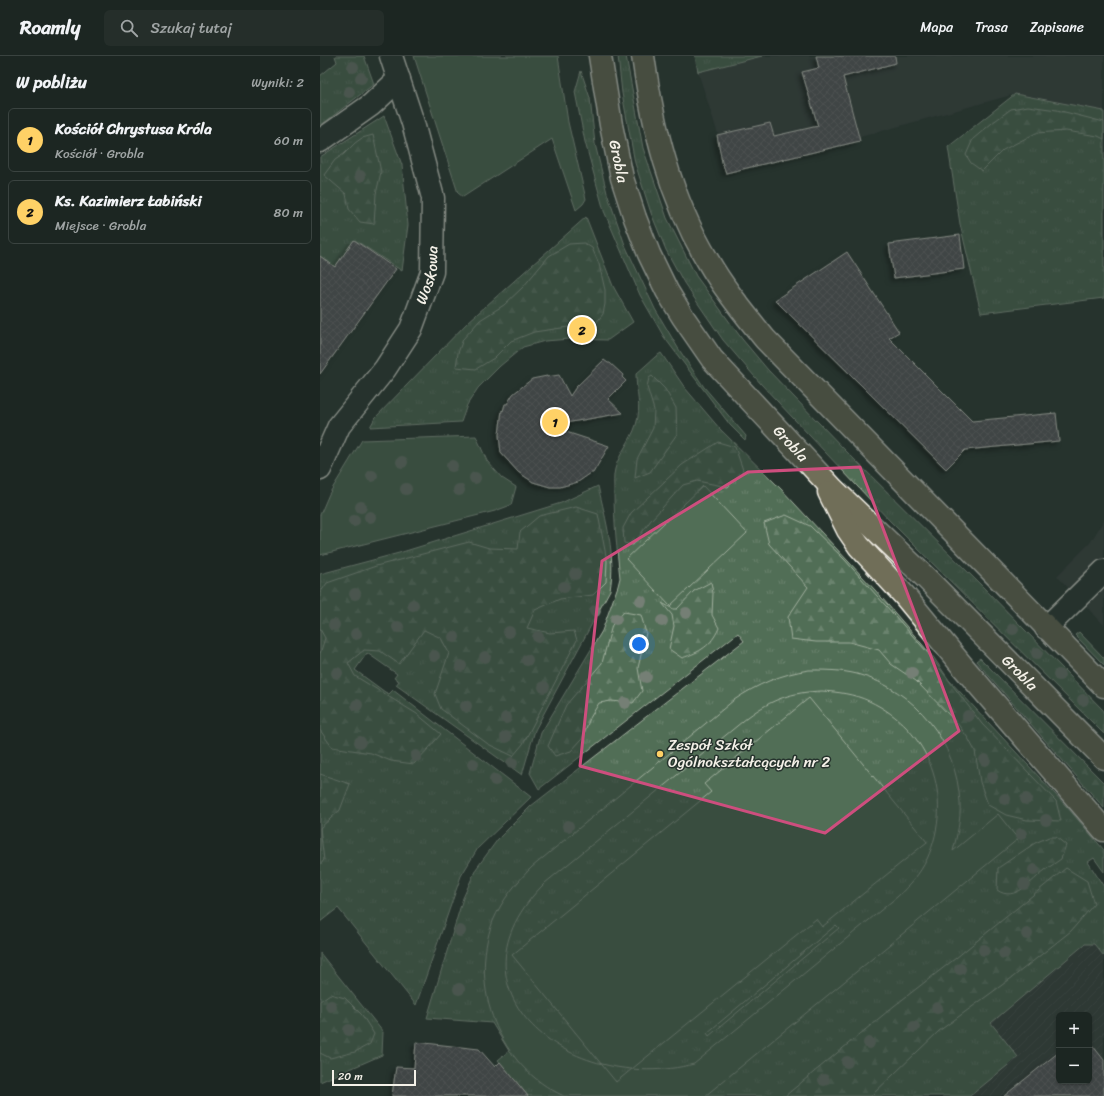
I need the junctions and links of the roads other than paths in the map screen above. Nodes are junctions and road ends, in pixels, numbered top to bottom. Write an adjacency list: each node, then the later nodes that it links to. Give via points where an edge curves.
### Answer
1 (391, 56): 4 (street, Woskowa)
2 (600, 56): 7 (main road, Grobla, via 610,125 622,178 641,232 667,291 712,359)
3 (643, 56): 9 (main road, via 659,140 674,191 707,260 734,300 770,345)
4 (399, 79): 5 (street, via 371,105); 6 (street, Woskowa, via 433,198 432,272 411,329 385,369 339,426)
5 (320, 141)
6 (320, 469)
7 (820, 473): 11 (main road, Grobla, via 833,489 926,578); 12 (main road, via 848,530 859,546 904,595)
8 (1104, 572): 9 (street)
9 (1046, 628): 10 (main road)
10 (1104, 686)
11 (1104, 758)
12 (1104, 830)

